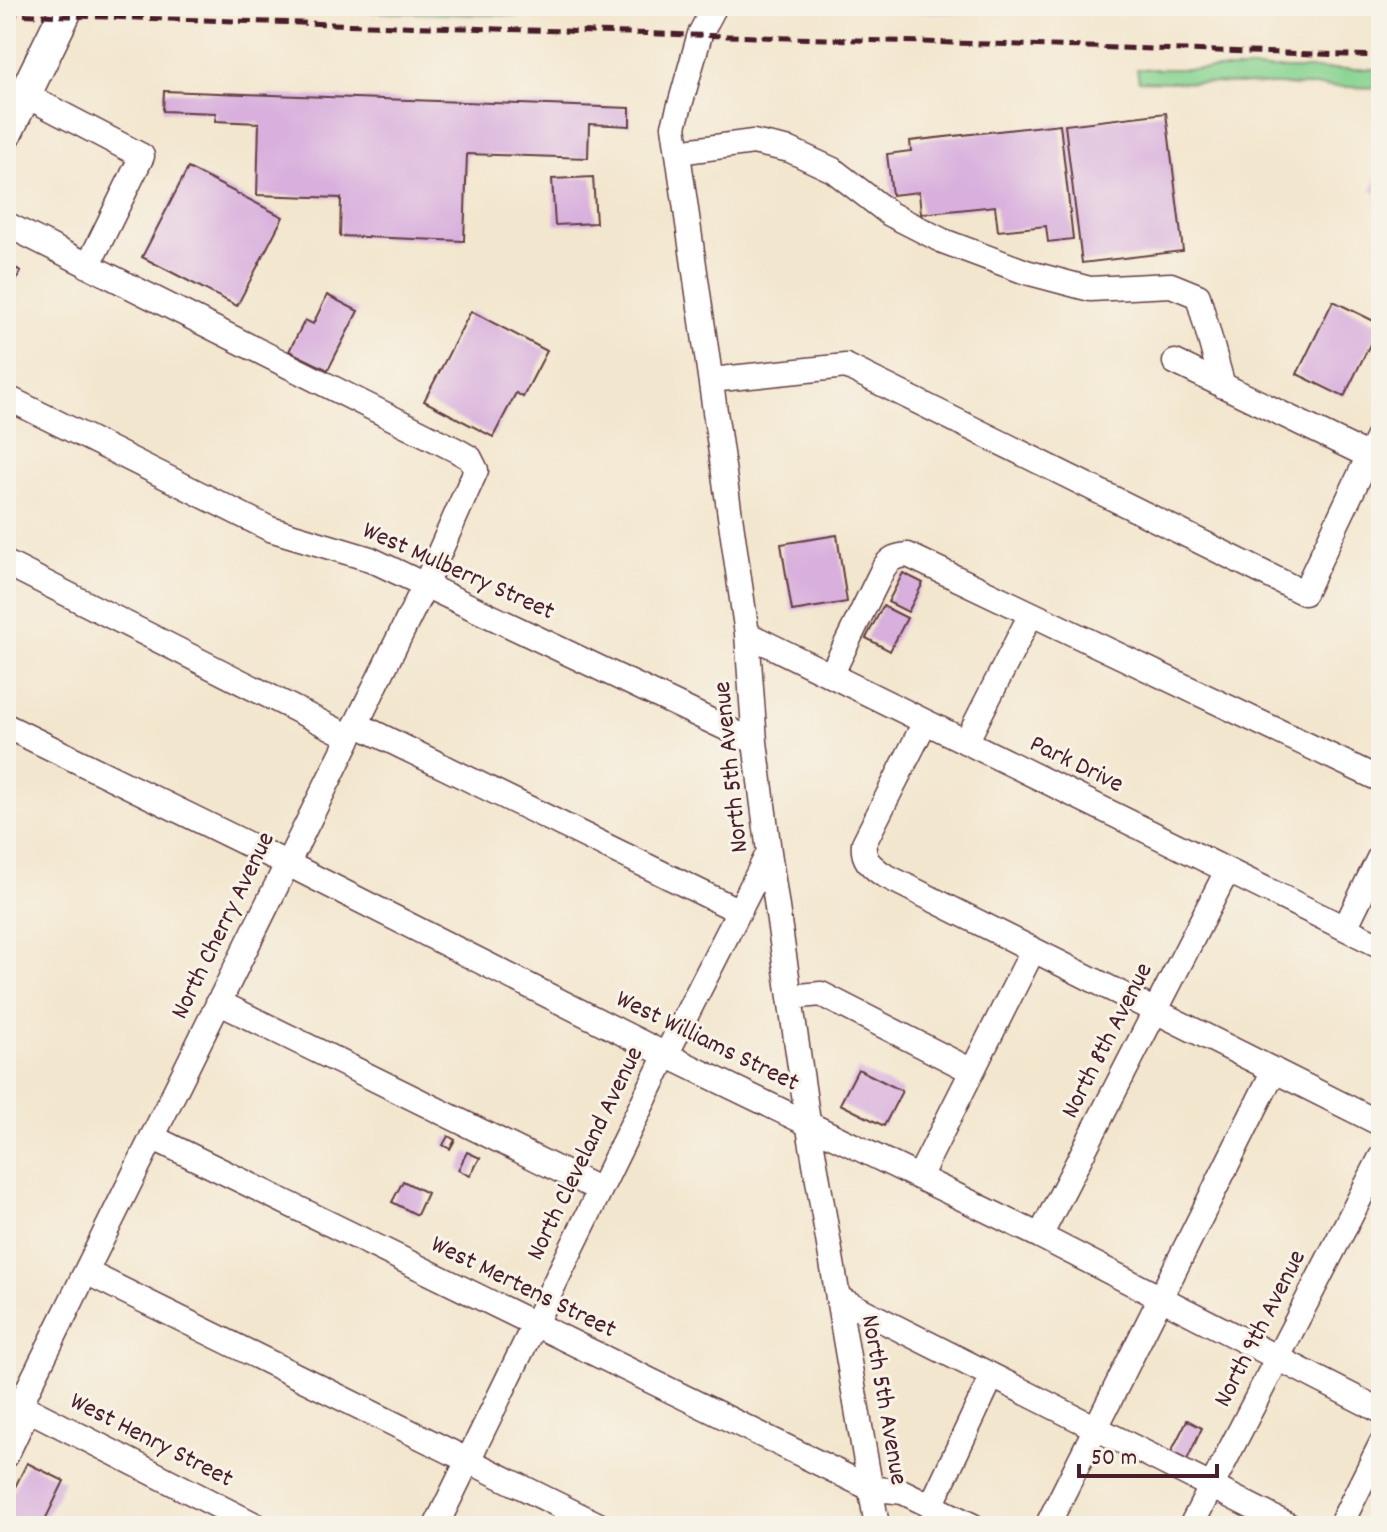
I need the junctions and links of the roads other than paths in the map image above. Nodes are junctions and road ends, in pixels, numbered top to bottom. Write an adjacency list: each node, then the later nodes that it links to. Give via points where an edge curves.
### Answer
1 (68, 6): 3 (main road)
2 (715, 6): 5 (street, North 5th Avenue, via 700,34 674,126)
3 (25, 95): 4 (main road); 7 (street, via 142,156)
4 (6, 133)
5 (678, 152): 9 (street, North 5th Avenue); 10 (street, via 753,142 790,150 833,170 890,214 943,241 1026,272 1090,289 1171,285 1198,296)
6 (6, 224): 7 (street)
7 (88, 266): 15 (street, North Cherry Avenue, via 470,458 476,470)
8 (1175, 362): 10 (street)
9 (711, 380): 13 (street, via 846,366 1304,593); 17 (street, North 5th Avenue)
10 (1223, 386): 13 (street)
11 (6, 397): 15 (street, West Mulberry Street, via 270,529 370,559)
12 (1381, 430): 13 (street)
13 (1375, 459)
14 (6, 563): 21 (street)
15 (425, 585): 21 (street, North Cherry Avenue); 22 (street, West Mulberry Street)
16 (1031, 614): 18 (street, via 908,555 897,556 883,569); 23 (street); 24 (street)
17 (747, 634): 18 (street, Park Drive); 22 (street, North 5th Avenue)
18 (831, 675): 19 (street, Park Drive)
19 (925, 722): 23 (street, Park Drive); 32 (street, via 863,852 882,874)
20 (6, 726): 27 (street, West Williams Street)
21 (353, 730): 27 (street, North Cherry Avenue); 29 (street)
22 (755, 742): 25 (street, North 5th Avenue)
23 (966, 742): 28 (street, Park Drive)
24 (1381, 780)
25 (769, 852): 29 (street, North Cleveland Avenue); 33 (street, North 5th Avenue)
26 (1381, 854): 30 (street)
27 (286, 863): 34 (street, North Cherry Avenue); 36 (street, West Williams Street)
28 (1227, 871): 30 (street, Park Drive); 35 (street, North 8th Avenue)
29 (739, 911): 36 (street, North Cleveland Avenue)
30 (1345, 928): 31 (street, Park Drive)
31 (1381, 946)
32 (1033, 950): 35 (street); 38 (street)
33 (790, 997): 38 (street, via 821,994); 39 (street, North 5th Avenue)
34 (218, 1002): 41 (street, North Cherry Avenue); 44 (street)
35 (1155, 1011): 37 (street); 45 (street, North 8th Avenue)
36 (666, 1055): 39 (street, West Williams Street); 44 (street, North Cleveland Avenue)
37 (1274, 1070): 40 (street); 48 (street)
38 (972, 1071): 43 (street)
39 (808, 1122): 43 (street, West Williams Street); 47 (street, North 5th Avenue)
40 (1381, 1124)
41 (152, 1137): 46 (street, North Cherry Avenue); 49 (street, West Mertens Street)
42 (1381, 1157): 50 (street, North 9th Avenue)
43 (919, 1177): 45 (street, West Williams Street)
44 (600, 1190): 49 (street, North Cleveland Avenue)
45 (1040, 1236): 48 (street, West Williams Street)
46 (86, 1272): 52 (street, North Cherry Avenue); 57 (street)
47 (838, 1298): 51 (street); 59 (street, North 5th Avenue)
48 (1160, 1298): 50 (street, West Williams Street); 54 (street)
49 (533, 1325): 57 (street, North Cleveland Avenue); 59 (street, West Mertens Street)
50 (1278, 1359): 53 (street, West Williams Street); 58 (street, North 9th Avenue)
51 (992, 1376): 54 (street); 60 (street)
52 (24, 1407): 56 (street, North Cherry Avenue); 61 (street, West Henry Street)
53 (1381, 1411)
54 (1096, 1428): 58 (street); 66 (street)
55 (1381, 1444): 69 (street)
56 (6, 1456)
57 (468, 1460): 62 (street, North Cleveland Avenue); 63 (street)
58 (1211, 1487): 67 (street, North 9th Avenue); 68 (street)
59 (870, 1488): 60 (street, West Mertens Street, via 903,1492); 64 (street, North 5th Avenue)
60 (931, 1506): 65 (street, West Mertens Street)
61 (257, 1526)
62 (436, 1526)
63 (601, 1526)
64 (877, 1526)
65 (973, 1526)
66 (1047, 1526)
67 (1191, 1526)
68 (1290, 1526)
69 (1340, 1526)

